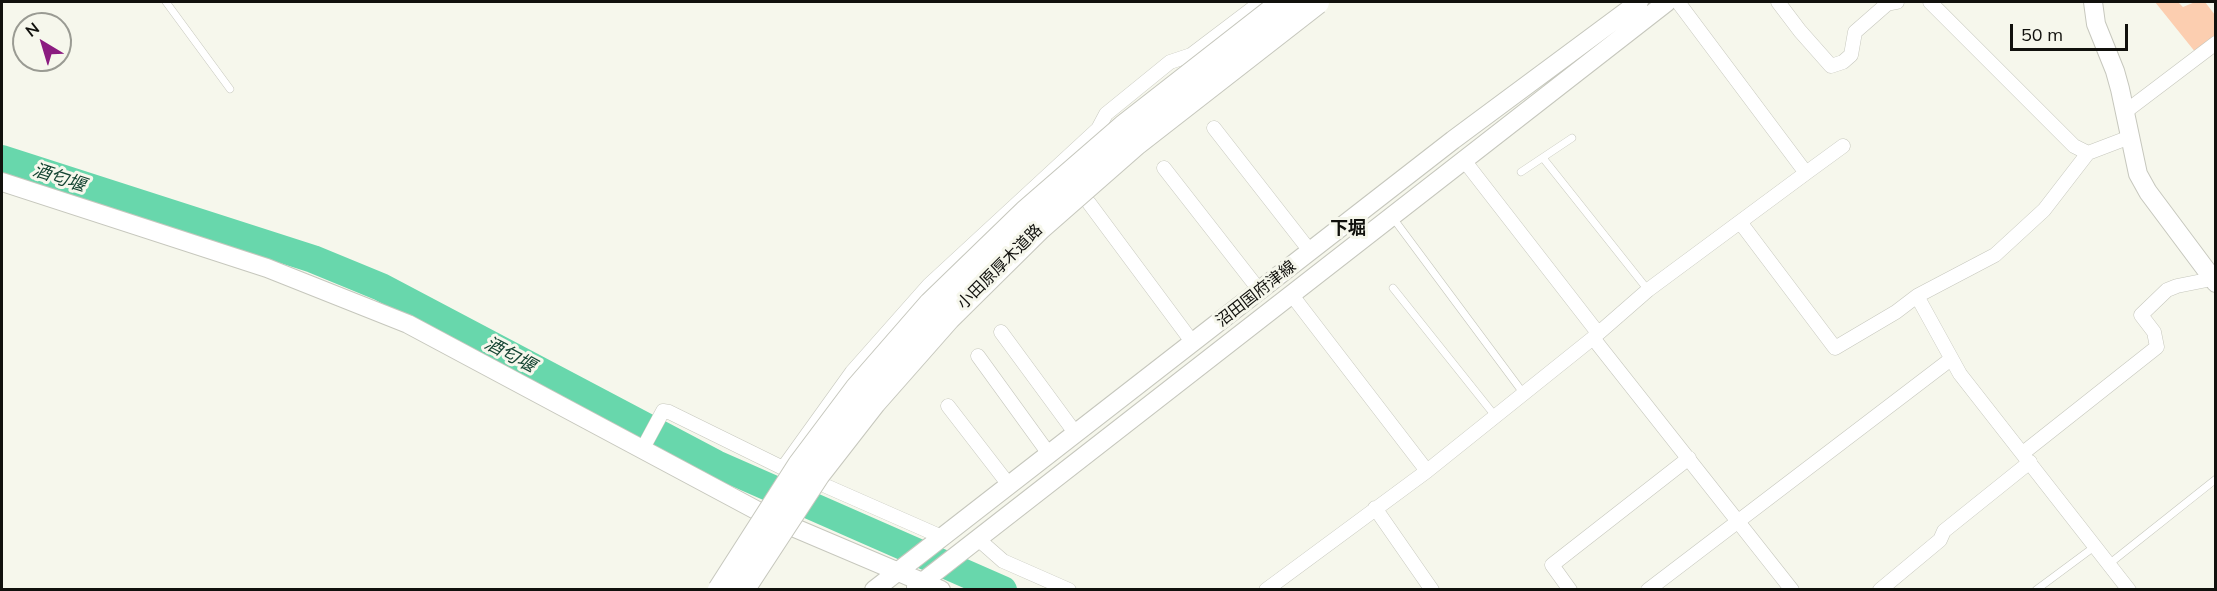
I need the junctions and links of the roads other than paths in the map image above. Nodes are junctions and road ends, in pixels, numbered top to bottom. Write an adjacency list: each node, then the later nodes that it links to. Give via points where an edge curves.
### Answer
1 (166, 2): 13 (lane)
2 (1261, 2): 49 (street, via 1191,55 1170,62 1106,114 1098,129 929,285 852,372)
3 (1284, 2): 61 (highway, 小田原厚木道路, bridge, via 1124,127 1026,212 931,304 857,389 807,456)
4 (1317, 2): 62 (highway, 小田原厚木道路, bridge, via 1136,143 1039,228 948,318 874,402 818,474)
5 (1639, 2): 29 (main road, 沼田国府津線)
6 (1666, 2): 21 (main road, 沼田国府津線)
7 (1678, 2): 24 (street)
8 (1778, 2): 9 (street, via 1832,66 1851,55 1855,32 1887,4)
9 (1897, 2)
10 (1930, 2): 19 (street, via 2056,130)
11 (2093, 2): 14 (main road, via 2096,24)
12 (2216, 43): 14 (street)
13 (230, 88)
14 (2126, 111): 16 (main road)
15 (1214, 128): 29 (street)
16 (2130, 136): 19 (street); 30 (main road, via 2138,174 2148,192)
17 (1572, 138): 20 (lane)
18 (1843, 146): 24 (street)
19 (2088, 153): 35 (street, via 2044,210 1995,255)
20 (1543, 158): 23 (lane); 32 (lane)
21 (1463, 159): 27 (main road, 沼田国府津線); 37 (street)
22 (1164, 168): 33 (street)
23 (1521, 172)
24 (1806, 172): 28 (street)
25 (2, 182): 45 (main road, via 267,268 408,324)
26 (1089, 203): 38 (street)
27 (1392, 216): 34 (main road, 沼田国府津線); 41 (lane)
28 (1740, 222): 32 (street); 35 (street, via 1835,348)
29 (1310, 251): 33 (main road, 沼田国府津線)
30 (2214, 281): 47 (street, via 2167,290 2141,315 2154,332 2157,347)
31 (1393, 288): 43 (lane)
32 (1648, 290): 37 (street)
33 (1260, 291): 38 (main road, 沼田国府津線)
34 (1291, 294): 50 (street); 55 (main road, 沼田国府津線)
35 (1917, 296): 40 (street)
36 (1001, 332): 44 (street)
37 (1596, 336): 41 (street); 48 (street)
38 (1193, 343): 44 (main road, 沼田国府津線)
39 (978, 356): 46 (street)
40 (1951, 359): 47 (street); 54 (street)
41 (1524, 394): 43 (street)
42 (948, 406): 52 (street)
43 (1496, 417): 50 (street)
44 (1076, 434): 46 (main road, 沼田国府津線)
45 (642, 450): 49 (street, via 663,411); 59 (main road, via 769,517)
46 (1049, 454): 52 (main road, 沼田国府津線)
47 (2026, 457): 57 (street); 70 (street, via 1944,531 1940,540)
48 (1689, 458): 54 (street); 67 (street, via 1552,566)
49 (783, 468): 56 (street)
50 (1426, 471): 53 (street)
51 (2216, 479): 58 (lane)
52 (1009, 485): 56 (main road, 沼田国府津線)
53 (1375, 508): 65 (street); 66 (street)
54 (1737, 520): 68 (street); 69 (street)
55 (978, 539): 60 (main road, 沼田国府津線); 64 (street, via 1003,561)
56 (937, 540): 59 (main road, 沼田国府津線)
57 (2094, 547): 58 (street); 71 (lane)
58 (2109, 564): 72 (street)
59 (901, 569): 60 (main road); 63 (main road, 沼田国府津線)
60 (926, 584)
61 (720, 590)
62 (742, 590)
63 (874, 590)
64 (1069, 590)
65 (1266, 590)
66 (1432, 590)
67 (1570, 590)
68 (1648, 590)
69 (1792, 590)
70 (1880, 590)
71 (2036, 590)
72 (2129, 590)

